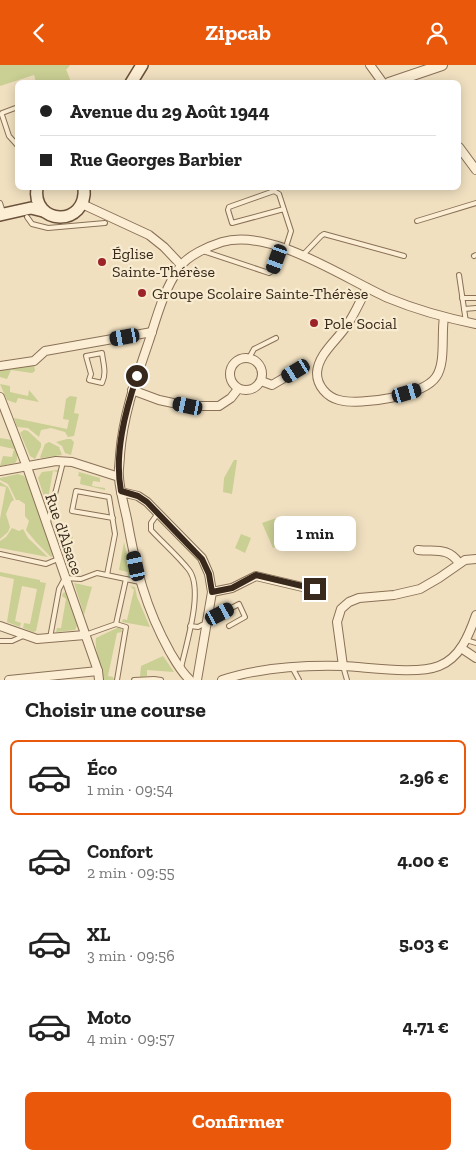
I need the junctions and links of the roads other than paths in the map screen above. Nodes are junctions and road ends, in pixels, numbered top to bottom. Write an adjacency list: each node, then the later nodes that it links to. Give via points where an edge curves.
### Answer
1 (142, 65): 5 (main road)
2 (370, 65): 6 (street)
3 (442, 65): 4 (street)
4 (413, 79)
5 (133, 80)
6 (381, 80)
7 (15, 108): 8 (lane)
8 (1, 113): 9 (lane, via 9,136)
9 (15, 143)
10 (461, 150): 11 (street)
11 (476, 170)
12 (36, 190): 17 (main road, via 23,202); 18 (main road, via 39,205)
13 (84, 190): 15 (main road)
14 (476, 203): 21 (lane)
15 (82, 204): 20 (main road, via 70,216); 28 (street, via 149,235)
16 (284, 209): 16 (lane, via 279,194 274,191 228,210 232,223); 24 (lane, via 290,231)
17 (1, 211): 18 (main road, via 31,208)
18 (44, 211): 20 (main road)
19 (27, 217): 23 (lane, via 32,224)
20 (58, 217): 23 (lane)
21 (417, 221)
22 (104, 223): 23 (lane)
23 (48, 228)
24 (283, 249): 25 (street, via 247,239 223,242); 25 (lane, via 269,273); 26 (street)
25 (201, 251): 28 (street)
26 (302, 256): 27 (lane, via 324,234); 30 (street)
27 (404, 256)
28 (180, 265): 38 (street, via 165,293)
29 (459, 275): 31 (lane)
30 (366, 288): 35 (street); 35 (street, via 346,327 318,366 321,387 333,398 350,402 389,398 432,382 441,367)
31 (462, 298): 32 (lane); 34 (lane)
32 (476, 298)
33 (476, 308): 34 (lane)
34 (464, 309): 36 (lane)
35 (444, 317): 36 (street)
36 (466, 322): 37 (street)
37 (476, 324)
38 (152, 332): 41 (street, via 45,351 34,361); 46 (street)
39 (276, 338): 40 (lane, via 254,349)
40 (249, 358): 44 (street, via 258,363 262,371); 45 (street, via 240,359 232,365 229,373 231,383)
41 (0, 366)
42 (105, 371): 42 (lane, via 102,353 86,356 91,373 89,380 102,383)
43 (296, 371): 44 (street, via 272,385)
44 (261, 381): 45 (street, via 247,391)
45 (238, 389): 46 (street, via 231,399 219,406 188,406)
46 (132, 390): 51 (street, via 122,434)
47 (0, 397): 49 (street, Rue d'Alsace)
48 (63, 462): 49 (street); 51 (street); 55 (lane)
49 (27, 467): 50 (street); 55 (street, Rue d'Alsace)
50 (0, 471)
51 (118, 477): 52 (street)
52 (121, 491): 53 (street, via 138,496); 64 (street)
53 (158, 513): 66 (street, via 202,559); 72 (lane, via 151,523 151,531 190,571 194,583)
54 (113, 518): 54 (lane, via 110,497 76,491 72,511); 61 (lane, via 116,534)
55 (47, 526): 58 (street, Rue d'Alsace)
56 (418, 550): 60 (street, via 446,551)
57 (0, 554): 58 (lane, via 46,564)
58 (58, 559): 62 (street, Rue d'Alsace)
59 (476, 559): 60 (street)
60 (459, 563): 82 (street, via 420,589 359,598 341,609 337,622)
61 (107, 575): 62 (lane, via 97,573 81,579); 63 (lane)
62 (65, 578): 75 (street, Rue d'Alsace); 76 (lane, via 59,589)
63 (126, 579): 64 (lane); 70 (lane)
64 (140, 582): 84 (street, via 164,641)
65 (315, 589): 66 (street, via 256,575 232,588)
66 (212, 592): 67 (street)
67 (209, 611): 69 (street); 73 (lane, via 220,614 239,604 245,617)
68 (476, 615): 77 (street)
69 (207, 622): 72 (lane, via 198,627); 92 (street)
70 (116, 625): 75 (lane); 89 (lane, via 126,627)
71 (0, 626): 74 (street)
72 (190, 626): 84 (lane)
73 (229, 626)
74 (25, 635): 76 (street, via 37,639); 78 (lane, via 12,641)
75 (85, 635): 76 (street); 85 (street, Rue d'Alsace)
76 (50, 638)
77 (466, 639): 79 (lane); 80 (street)
78 (0, 641)
79 (476, 643)
80 (461, 648): 81 (street); 82 (street, via 445,663 429,669)
81 (476, 658)
82 (343, 666): 83 (street); 95 (lane)
83 (292, 667): 93 (street); 94 (lane)
84 (180, 669): 86 (street)
85 (98, 671): 87 (street); 88 (street, Rue d'Alsace)
86 (187, 679)
87 (9, 680)
88 (99, 680)
89 (116, 680)
90 (134, 680): 91 (lane)
91 (161, 680)
92 (197, 680)
93 (222, 680)
94 (299, 680)
95 (347, 680)

